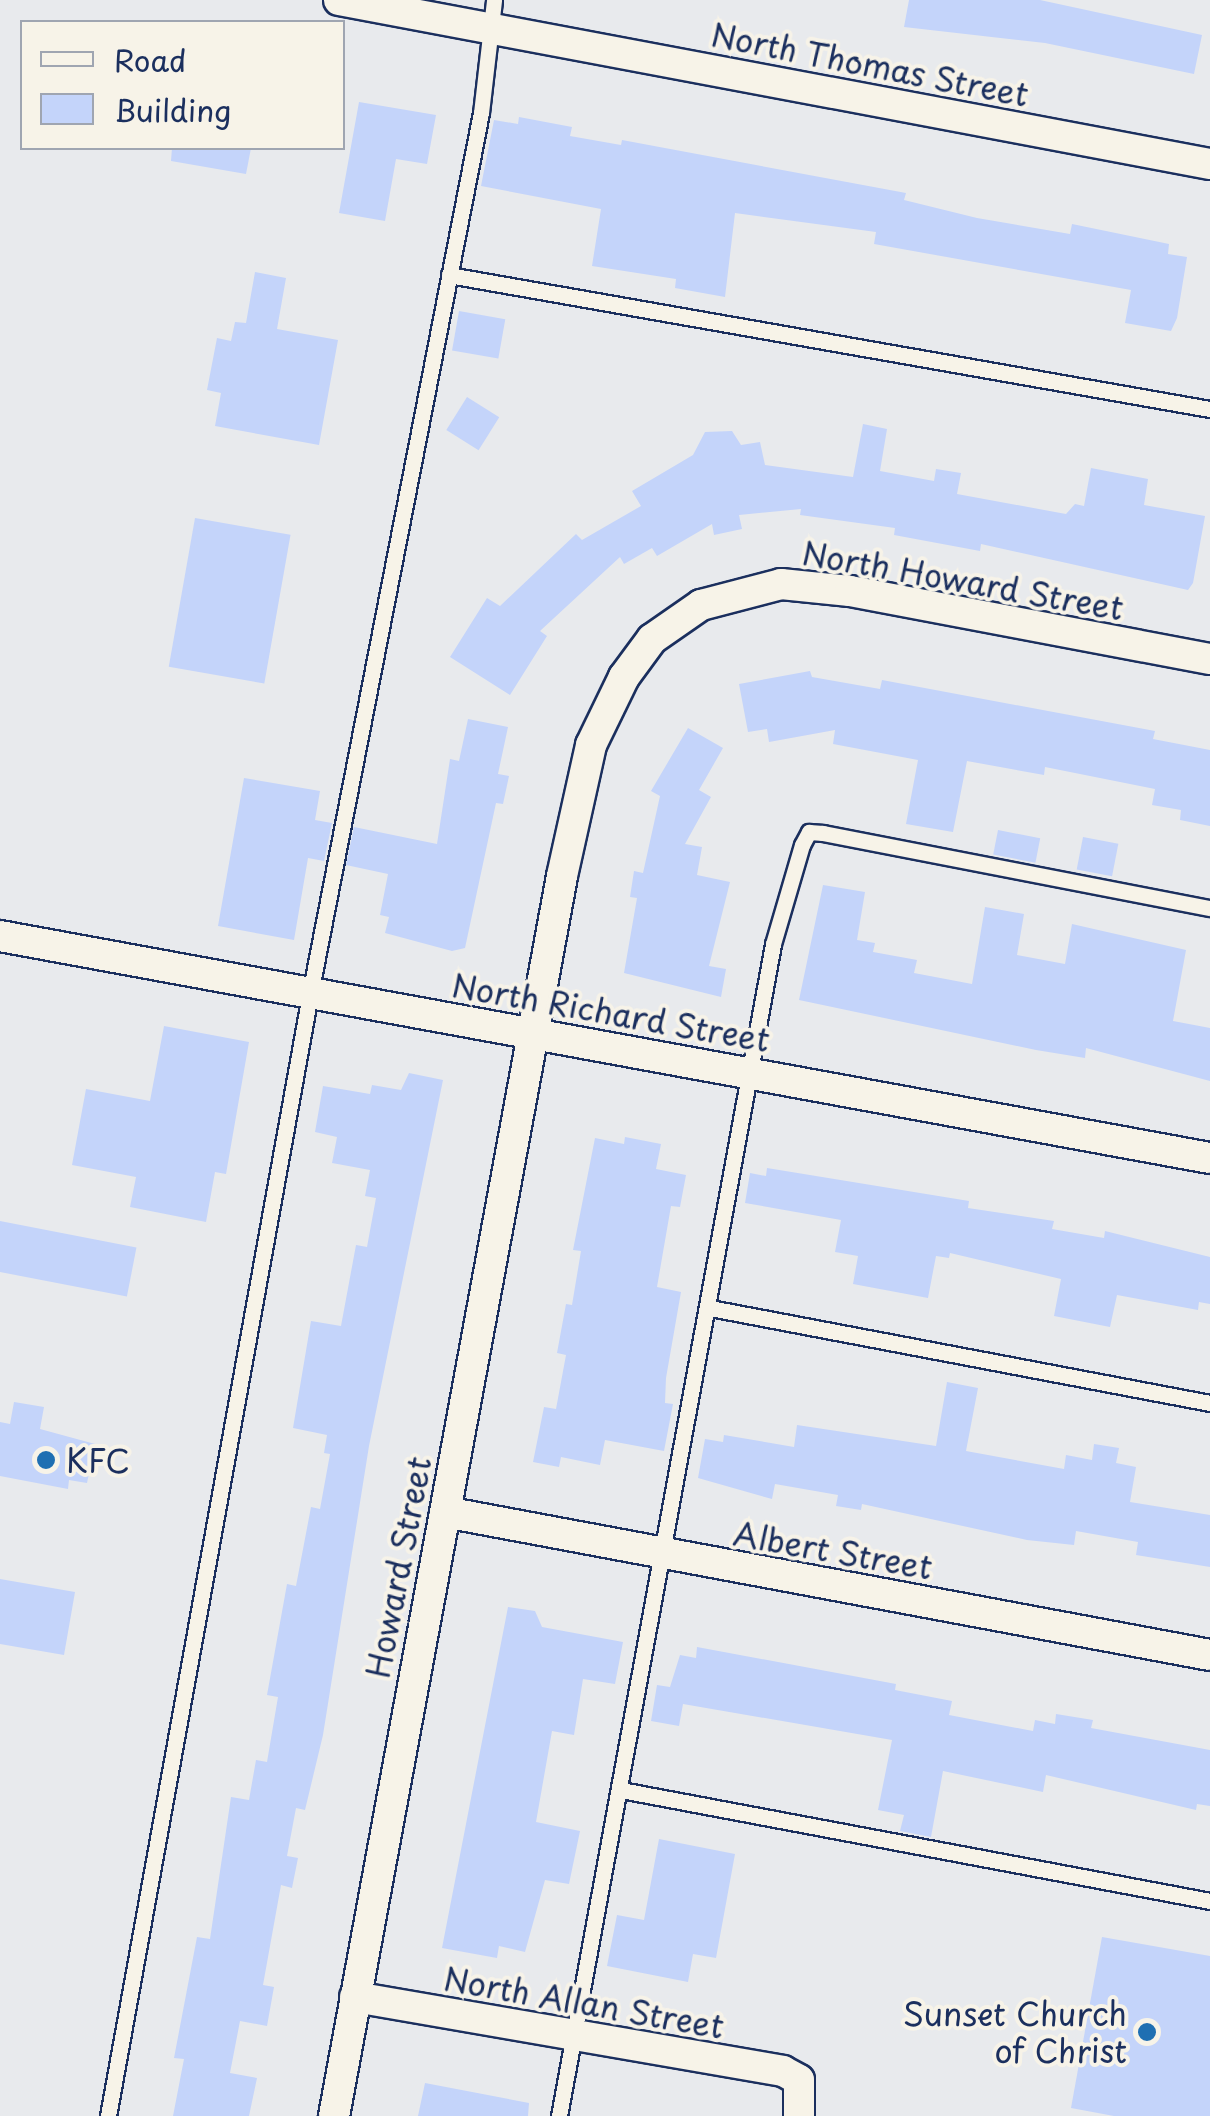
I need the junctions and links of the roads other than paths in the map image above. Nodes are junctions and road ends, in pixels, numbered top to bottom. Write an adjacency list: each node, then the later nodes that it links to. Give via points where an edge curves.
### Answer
1 (346, 1): 2 (street, North Thomas Street)
2 (491, 13): 3 (street, North Thomas Street); 4 (lane, via 481,113)
3 (1210, 164)
4 (449, 275): 5 (lane); 9 (lane)
5 (1210, 409)
6 (1210, 658): 10 (street, North Howard Street, via 811,585 746,590 701,605 652,639 603,712 577,806)
7 (1210, 908): 11 (lane, via 809,832 791,869 772,944)
8 (0, 936): 9 (street, North Richard Street)
9 (310, 994): 10 (street, North Richard Street); 22 (lane)
10 (533, 1032): 11 (street, North Richard Street); 15 (street, Howard Street)
11 (750, 1073): 12 (street, North Richard Street); 13 (lane)
12 (1210, 1158)
13 (710, 1308): 14 (lane); 16 (lane)
14 (1210, 1403)
15 (445, 1512): 16 (street, Albert Street); 20 (street, Howard Street)
16 (663, 1554): 17 (street, Albert Street); 18 (lane)
17 (1210, 1655)
18 (621, 1790): 19 (lane); 21 (lane)
19 (1210, 1901)
20 (355, 1997): 21 (street, North Allan Street); 23 (street, Howard Street)
21 (574, 2036): 24 (lane); 25 (street, North Allan Street, via 783,2071 798,2080)
22 (108, 2116)
23 (334, 2116)
24 (559, 2116)
25 (799, 2116)

